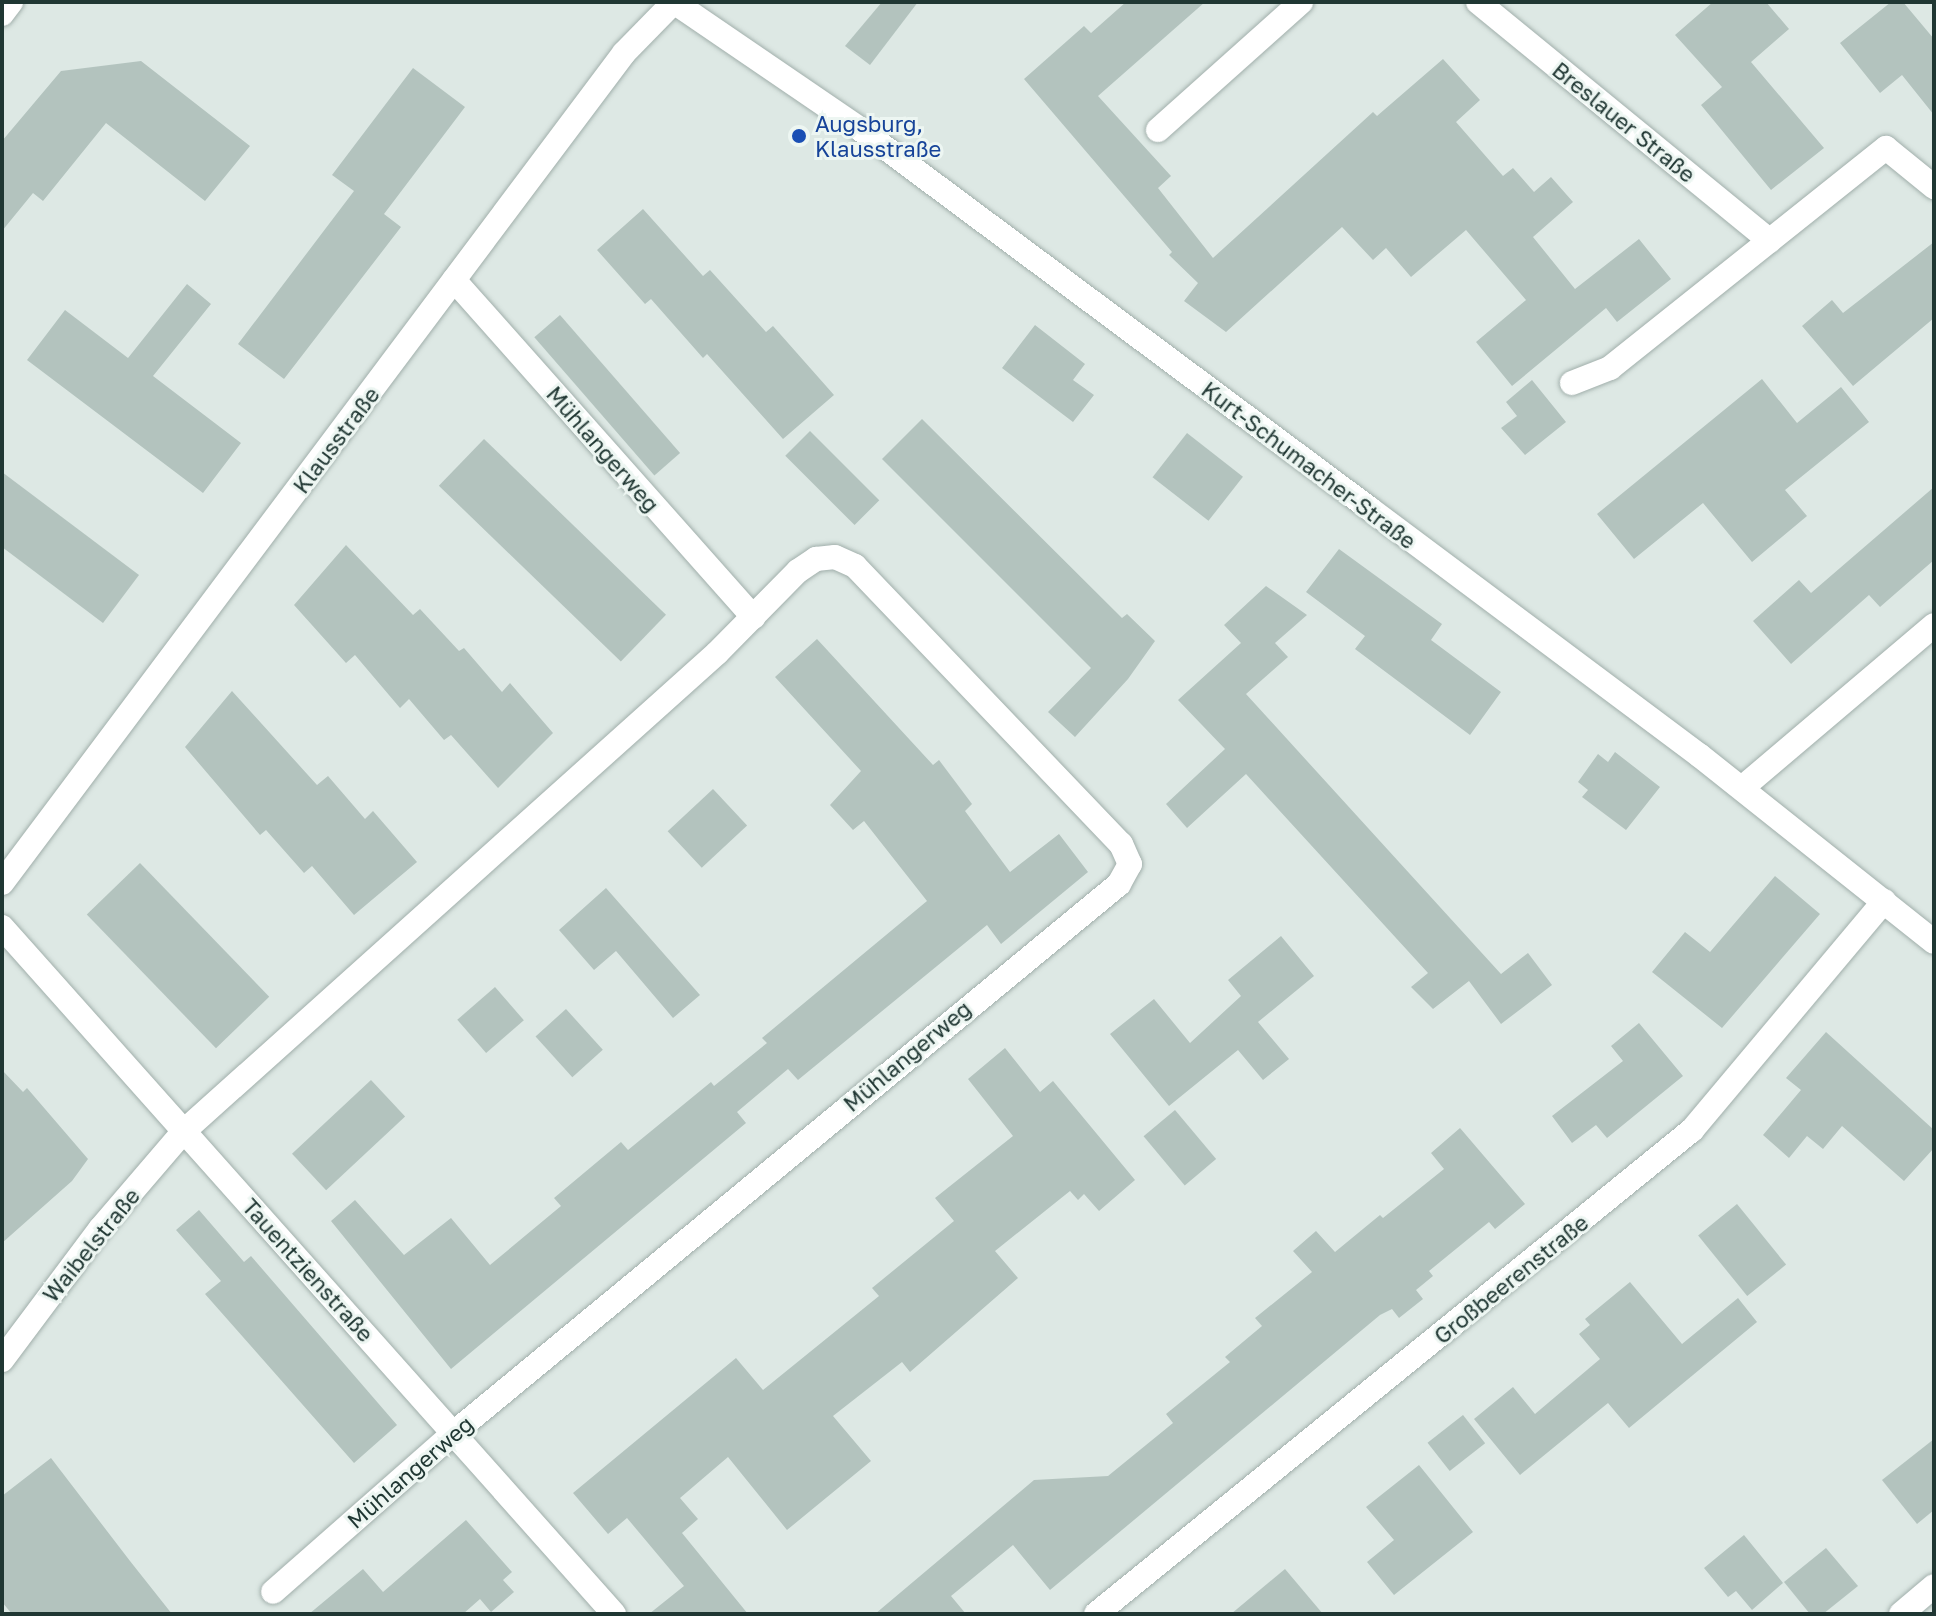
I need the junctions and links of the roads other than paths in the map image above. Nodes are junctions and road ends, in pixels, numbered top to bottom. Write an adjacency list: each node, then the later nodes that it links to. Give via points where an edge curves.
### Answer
1 (11, 2): 5 (street)
2 (674, 2): 9 (street, Klausstraße, via 624,53); 13 (street, Kurt-Schumacher-Straße, via 860,129)
3 (1301, 2): 6 (street)
4 (1478, 2): 8 (street, Breslauer Straße)
5 (2, 14)
6 (1158, 130)
7 (1934, 187): 8 (street, via 1886,148)
8 (1770, 241): 10 (street, via 1610,368)
9 (454, 280): 11 (street, Mühlangerweg); 14 (street, Klausstraße)
10 (1572, 383)
11 (753, 617): 18 (street, Mühlangerweg); 20 (street, Mühlangerweg, via 816,559 835,557 855,566 1121,844 1130,864 1119,884)
12 (1934, 625): 13 (street)
13 (1742, 788): 15 (street, Kurt-Schumacher-Straße)
14 (2, 883)
15 (1884, 901): 17 (street, Kurt-Schumacher-Straße); 24 (street, Großbeerenstraße, via 1692,1130)
16 (2, 927): 18 (street, Tauentzienstraße)
17 (1934, 942)
18 (183, 1132): 19 (street, Waibelstraße, via 100,1229); 20 (street, Tauentzienstraße)
19 (2, 1360)
20 (455, 1432): 22 (street, Mühlangerweg); 23 (street, Tauentzienstraße)
21 (1934, 1586): 25 (street)
22 (273, 1592)
23 (614, 1614)
24 (1096, 1614)
25 (1901, 1614)

